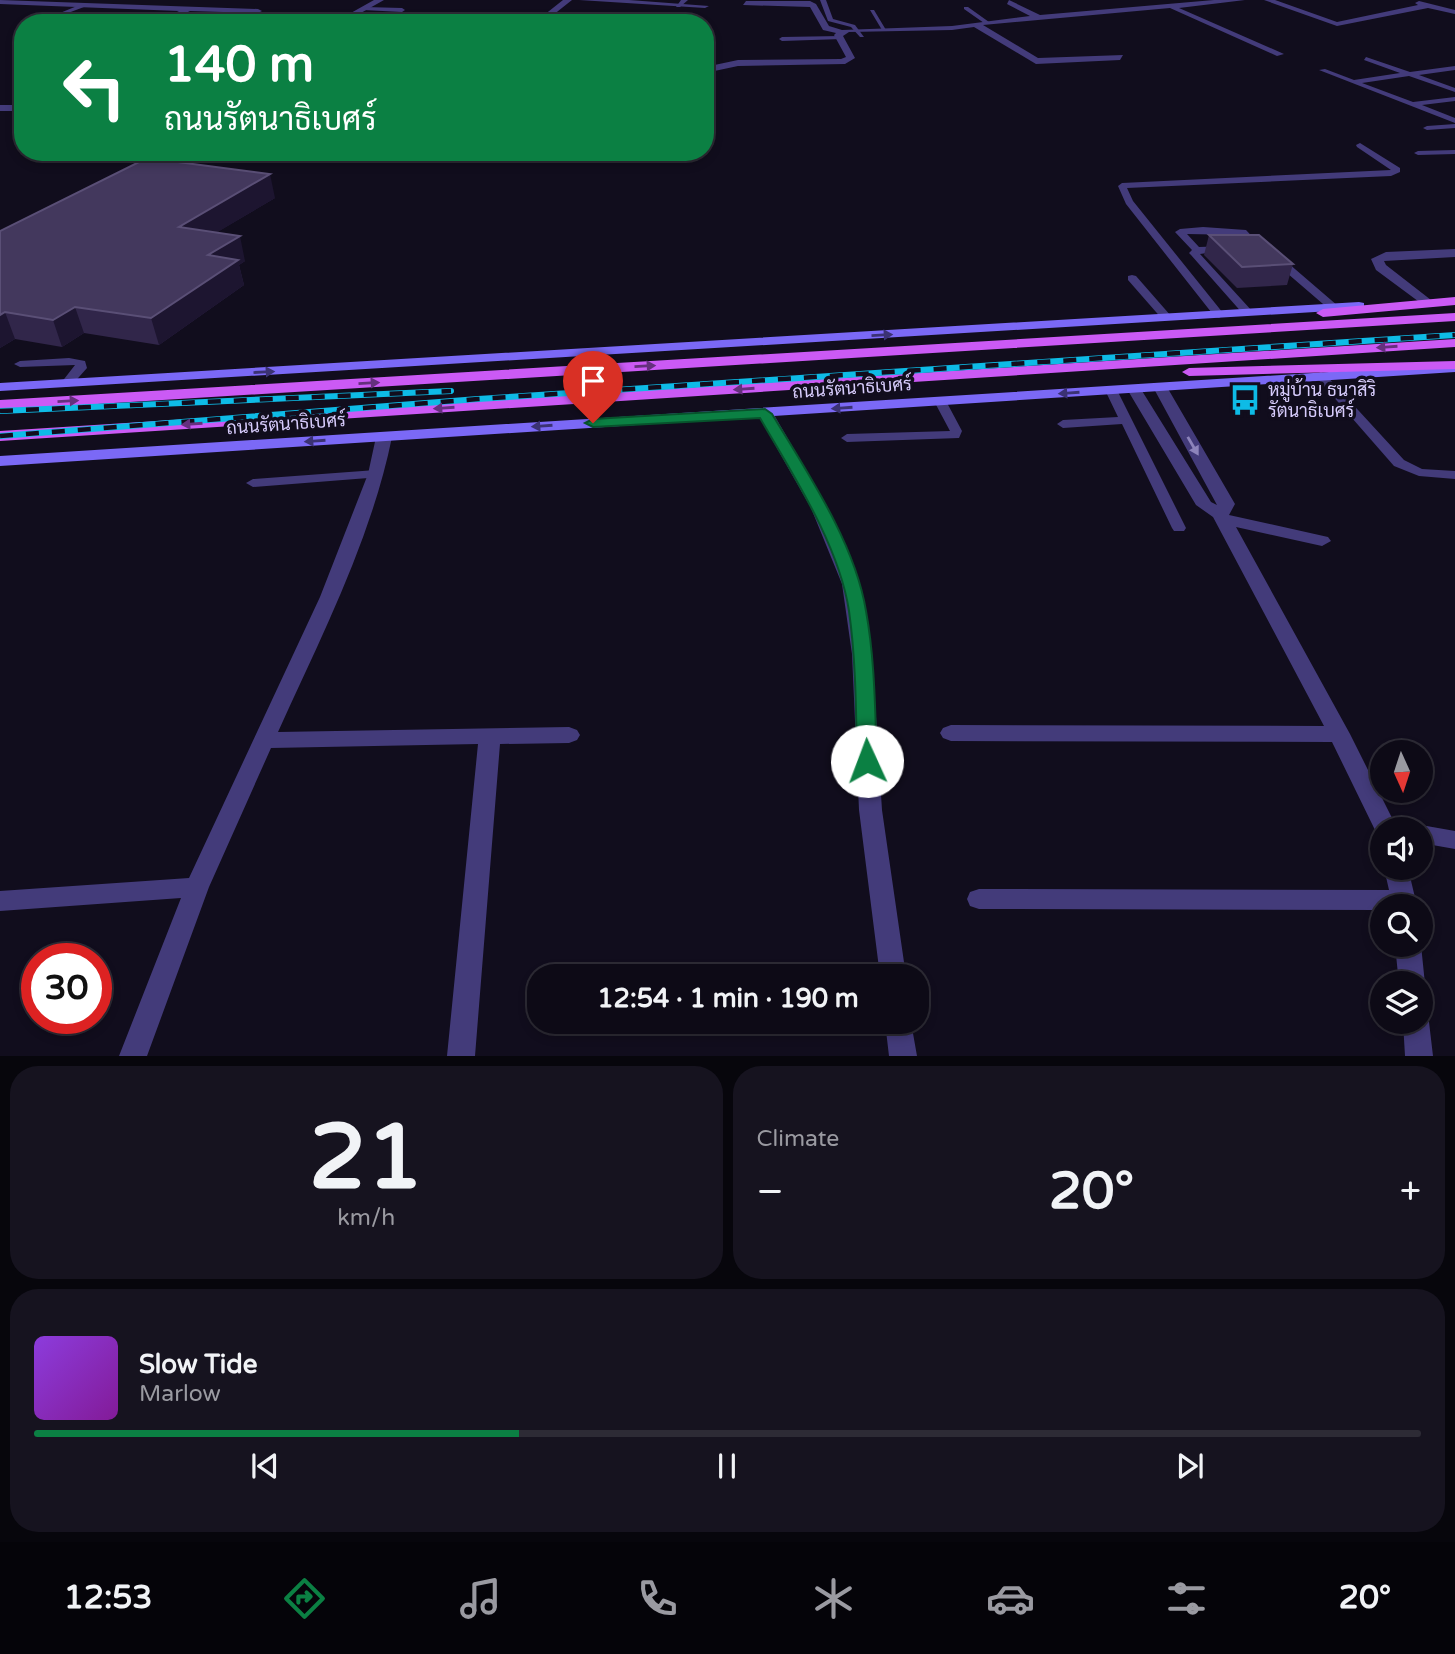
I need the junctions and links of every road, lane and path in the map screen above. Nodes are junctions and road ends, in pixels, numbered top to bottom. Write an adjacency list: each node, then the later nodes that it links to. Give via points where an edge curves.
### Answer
1 (133, 0): 15 (street)
2 (374, 0): 20 (lane)
3 (380, 0): 20 (street)
4 (568, 0): 32 (street)
5 (583, 0): 13 (street)
6 (822, 0): 36 (lane, via 830,20)
7 (1157, 0): 19 (street)
8 (1241, 0): 19 (street)
9 (1268, 0): 16 (street, via 1340,24)
10 (1412, 0): 16 (street)
11 (0, 2): 17 (street)
12 (1010, 2): 33 (street)
13 (681, 3): 18 (street)
14 (746, 3): 37 (street, via 807,3 826,28)
15 (120, 5): 17 (street); 22 (street)
16 (1429, 5): 27 (street)
17 (82, 6): 28 (lane)
18 (705, 6)
19 (1173, 7): 33 (street); 39 (street)
20 (366, 8): 24 (lane); 31 (street)
21 (966, 8): 34 (lane)
22 (190, 9): 23 (street); 29 (street)
23 (239, 10): 25 (street); 30 (street)
24 (402, 10)
25 (258, 11)
26 (872, 11): 35 (lane)
27 (1455, 12)
28 (61, 14)
29 (179, 14)
30 (231, 14)
31 (354, 14)
32 (550, 14)
33 (1040, 18): 34 (street)
34 (981, 23): 35 (street, via 952,29); 40 (street, via 1036,61)
35 (884, 29): 36 (street)
36 (861, 33): 37 (street)
37 (841, 35): 38 (lane); 42 (street, via 851,58 842,62 737,60)
38 (782, 39)
39 (1280, 54)
40 (1120, 57)
41 (1366, 59): 45 (lane)
42 (714, 67)
43 (1455, 68): 45 (lane)
44 (1323, 70): 46 (lane)
45 (1409, 74): 46 (lane); 47 (lane)
46 (1356, 81): 49 (lane)
47 (1455, 90)
48 (1455, 99): 49 (lane)
49 (1414, 104): 50 (lane)
50 (1455, 123): 51 (lane)
51 (1427, 128)
52 (1360, 145): 63 (lane, via 1397,170 1122,186 1129,202)
53 (1455, 152): 54 (lane)
54 (1418, 153)
55 (1258, 248): 56 (lane); 56 (lane, via 1244,232 1180,232); 61 (lane)
56 (1198, 251): 62 (lane, via 1194,253)
57 (1455, 253): 60 (street, via 1377,259 1380,267)
58 (1132, 278): 65 (lane)
59 (1455, 301): 60 (main road); 67 (main road)
60 (1426, 303): 61 (main road)
61 (1334, 308): 62 (main road)
62 (1248, 313): 63 (main road)
63 (1219, 315): 65 (main road)
64 (1455, 317): 67 (main road, ถนนรัตนาธิเบศร์)
65 (1167, 318): 72 (main road, one-way to 65)
66 (1455, 343): 71 (main road, ถนนรัตนาธิเบศร์, one-way to 71)
67 (905, 350): 78 (main road, ถนนรัตนาธิเบศร์, one-way to 67)
68 (20, 364): 72 (lane, via 81,363)
69 (1455, 367): 70 (main road, ถนนรัตนาธิเบศร์); 71 (main road)
70 (1321, 376): 74 (main road, ถนนรัตนาธิเบศร์); 87 (lane, via 1399,464 1422,474)
71 (917, 378): 82 (main road, ถนนรัตนาธิเบศร์, one-way to 82)
72 (67, 383): 73 (main road)
73 (0, 387)
74 (1160, 387): 75 (main road, ถนนรัตนาธิเบศร์); 89 (street, one-way to 89, via 1226,504)
75 (1134, 389): 76 (main road, ถนนรัตนาธิเบศร์); 89 (street, via 1205,505)
76 (1111, 390): 77 (main road, ถนนรัตนาธิเบศร์, one-way to 77); 80 (lane)
77 (940, 401): 79 (main road, ถนนรัตนาธิเบศร์, one-way to 79); 84 (lane, via 955,435)
78 (0, 405)
79 (765, 414): 83 (main road, ถนนรัตนาธิเบศร์, one-way to 83); 104 (street, via 817,503 857,609 868,786)
80 (1125, 420): 81 (lane); 90 (lane)
81 (1063, 424)
82 (0, 436)
83 (384, 437): 85 (main road, ถนนรัตนาธิเบศร์, one-way to 85); 86 (street)
84 (847, 438)
85 (0, 461)
86 (376, 474): 88 (lane); 96 (street, via 329,597)
87 (1455, 475)
88 (253, 483)
89 (1221, 516): 91 (street); 93 (street)
90 (1179, 528)
91 (1322, 541)
92 (951, 733): 93 (street)
93 (1339, 734): 97 (street)
94 (569, 735): 95 (street)
95 (490, 736): 96 (street); 108 (street)
96 (262, 740): 100 (street)
97 (1384, 817)
98 (1433, 836): 99 (street)
99 (1455, 840)
100 (197, 887): 102 (street); 107 (street)
101 (979, 899): 103 (street)
102 (0, 901)
103 (1370, 903)
104 (890, 964)
105 (900, 1034): 109 (street)
106 (1417, 1034): 110 (street)
107 (133, 1055)
108 (461, 1055)
109 (903, 1055)
110 (1419, 1055)

